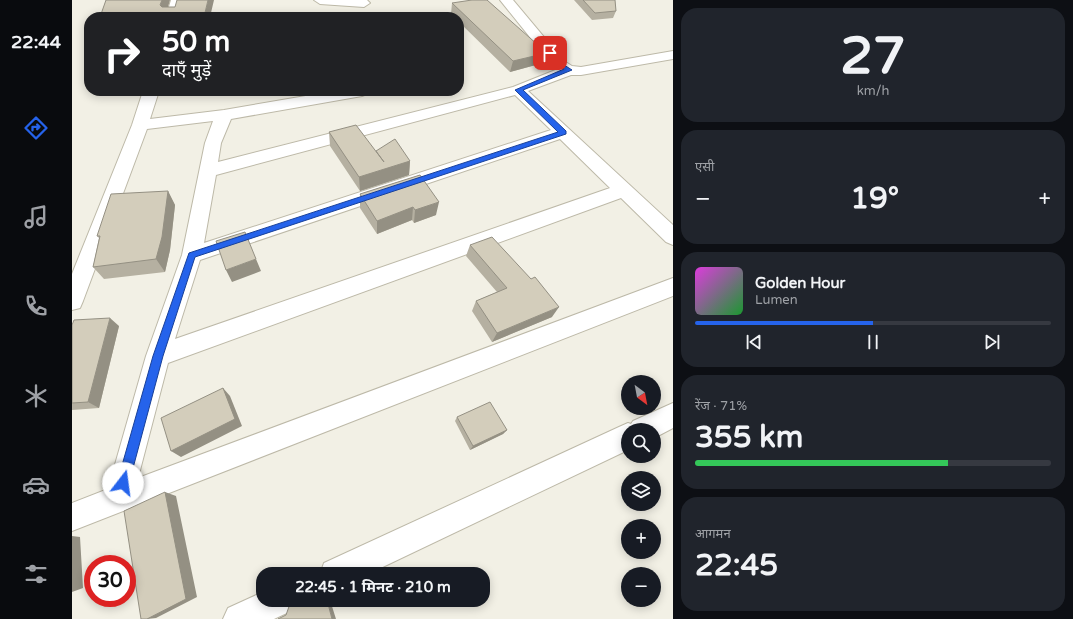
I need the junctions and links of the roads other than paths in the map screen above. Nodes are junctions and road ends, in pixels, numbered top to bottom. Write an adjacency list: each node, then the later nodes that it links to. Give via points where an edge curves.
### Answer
1 (177, 0): 5 (street)
2 (320, 0): 4 (street)
3 (506, 0): 7 (street, via 559,64)
4 (364, 3)
5 (173, 12)
6 (673, 55): 7 (street, via 581,71)
7 (569, 70): 8 (street)
8 (518, 90): 13 (street); 14 (street)
9 (149, 96): 12 (street)
10 (333, 96): 11 (street)
11 (224, 115): 12 (street); 14 (street, via 213,143)
12 (140, 126): 18 (street)
13 (563, 132): 15 (street); 17 (street)
14 (207, 171): 17 (street)
15 (624, 190): 16 (street); 21 (street)
16 (673, 237)
17 (192, 255): 21 (street)
18 (79, 261): 20 (street)
19 (673, 287): 25 (street)
20 (72, 301)
21 (158, 356): 25 (street)
22 (673, 415): 23 (street)
23 (656, 423)
24 (621, 439): 27 (street)
25 (119, 498): 26 (street)
26 (72, 517)
27 (350, 567)
28 (265, 607): 29 (street)
29 (239, 619)

